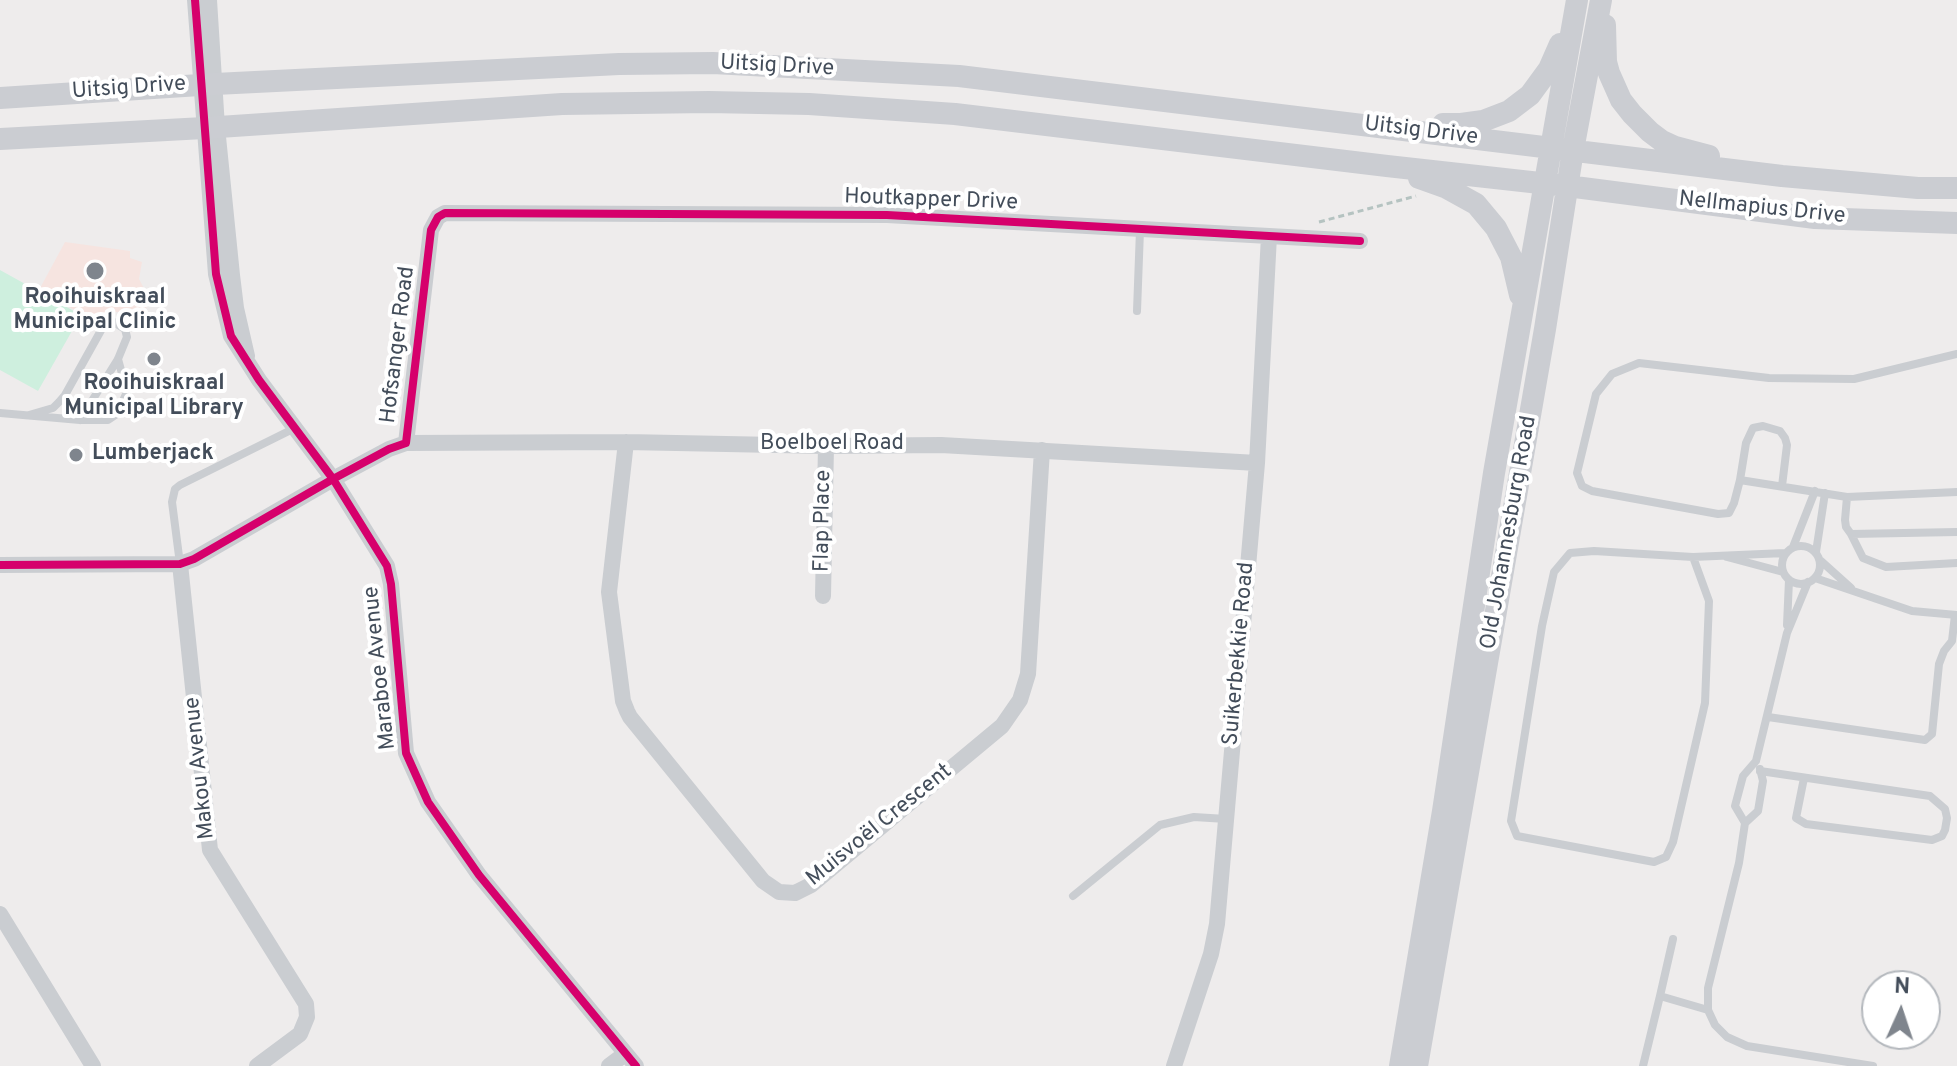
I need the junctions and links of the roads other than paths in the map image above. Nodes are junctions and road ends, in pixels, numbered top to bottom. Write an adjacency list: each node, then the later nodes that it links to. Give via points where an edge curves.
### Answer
1 (195, 0): 5 (street, Maraboe Avenue)
2 (209, 0): 5 (street, Maraboe Avenue)
3 (1576, 0): 7 (main road, via 1549,69 1530,95 1509,111 1461,124); 10 (main road, Old Johannesburg Road)
4 (1603, 0): 10 (main road, Old Johannesburg Road); 12 (main road, via 1609,73 1621,100 1641,123 1675,147)
5 (208, 84): 6 (main road, Uitsig Drive); 7 (main road, Uitsig Drive, via 713,63 959,76); 8 (street, Maraboe Avenue)
6 (0, 98)
7 (1342, 122): 10 (main road, Uitsig Drive)
8 (211, 128): 9 (main road, Uitsig Drive); 11 (main road, Uitsig Drive, via 562,104 809,104 955,114); 28 (street, Maraboe Avenue, via 248,363)
9 (0, 139)
10 (1561, 148): 12 (main road, Nellmapius Drive); 13 (main road, Old Johannesburg Road); 14 (main road, Old Johannesburg Road)
11 (1387, 166): 13 (main road, Uitsig Drive); 21 (main road, via 1476,204 1511,257)
12 (1782, 176): 15 (main road, Nellmapius Drive)
13 (1544, 183): 14 (main road, Uitsig Drive); 21 (main road, Old Johannesburg Road)
14 (1567, 186): 17 (main road, Nellmapius Drive, via 1815,218); 76 (main road, Old Johannesburg Road)
15 (1957, 188)
16 (453, 212): 18 (street, Houtkapper Drive, via 887,215); 30 (street, Hofsanger Road, via 438,217 431,230)
17 (1957, 223)
18 (1140, 229): 19 (street, Houtkapper Drive); 22 (lane)
19 (1269, 236): 20 (street, Houtkapper Drive); 33 (street, Suikerbekkie Road)
20 (1360, 241)
21 (1522, 308): 75 (main road, Old Johannesburg Road)
22 (1137, 311)
23 (1957, 354): 35 (lane, via 1854,379 1769,378 1639,363 1612,374 1596,394 1577,473 1582,486 1718,514 1729,513)
24 (118, 359): 26 (lane, via 127,333 110,321 59,402); 27 (lane); 27 (lane, via 127,388 117,414 108,420)
25 (0, 413): 26 (lane)
26 (29, 415): 27 (lane)
27 (80, 420)
28 (295, 428): 34 (street, Maraboe Avenue); 50 (lane, via 175,489)
29 (626, 442): 30 (street, Boelboel Road); 31 (street, Boelboel Road); 32 (street, Muisvoël Crescent, via 609,592 623,701 630,717 763,881 779,892 795,893 1002,726 1020,700 1028,674)
30 (406, 443): 34 (street, Hofsanger Road)
31 (826, 446): 32 (street, Boelboel Road); 56 (street, Flap Place)
32 (1042, 450): 33 (street, Boelboel Road)
33 (1257, 463): 63 (street, Suikerbekkie Road)
34 (333, 479): 50 (street, Hofsanger Road); 70 (street, Maraboe Avenue, via 390,576 406,753 428,802 479,875)
35 (1740, 480): 36 (lane); 36 (lane, via 1746,443 1753,428 1763,426 1785,438)
36 (1782, 486): 37 (lane)
37 (1815, 491): 39 (lane); 43 (lane)
38 (1957, 492): 40 (lane)
39 (1825, 493): 40 (lane); 44 (lane)
40 (1847, 497): 42 (lane, via 1845,520)
41 (1957, 532): 42 (lane)
42 (1851, 534): 49 (lane, via 1863,558 1886,567)
43 (1793, 547): 44 (lane); 45 (lane)
44 (1816, 552): 48 (lane)
45 (1785, 553): 46 (lane); 52 (lane)
46 (1719, 555): 47 (lane); 52 (lane)
47 (1693, 557): 47 (lane, via 1709,601 1705,703 1666,857 1654,862 1517,836 1511,821 1554,572 1570,553)
48 (1821, 561): 54 (lane); 55 (lane)
49 (1957, 563)
50 (180, 564): 51 (street, Hofsanger Road); 72 (street, Makou Avenue, via 210,850 306,1004 300,1034)
51 (0, 565)
52 (1783, 572): 53 (lane)
53 (1789, 580): 54 (lane); 58 (lane)
54 (1812, 580): 55 (lane); 58 (lane)
55 (1855, 591): 57 (lane, via 1912,611)
56 (823, 596)
57 (1956, 615): 59 (lane, via 1952,641 1939,664 1932,734 1925,740)
58 (1787, 633): 59 (lane)
59 (1768, 717): 60 (lane)
60 (1756, 761): 61 (lane); 64 (lane, via 1743,776 1735,806)
61 (1760, 771): 62 (lane); 64 (lane, via 1758,811)
62 (1804, 778): 62 (lane, via 1930,796 1945,809 1945,830 1932,840 1806,824 1796,818)
63 (1226, 819): 65 (lane, via 1194,817 1160,825); 74 (street, Suikerbekkie Road, via 1211,954)
64 (1745, 823): 69 (lane, via 1708,988)
65 (1073, 896)
66 (0, 914): 71 (street)
67 (1673, 939): 68 (lane)
68 (1660, 996): 69 (lane); 77 (lane)
69 (1708, 1010): 78 (lane, via 1727,1037 1747,1046)
70 (630, 1060): 73 (street)
71 (93, 1066)
72 (257, 1066)
73 (609, 1066)
74 (1174, 1066)
75 (1400, 1066)
76 (1417, 1066)
77 (1643, 1066)
78 (1873, 1066)

